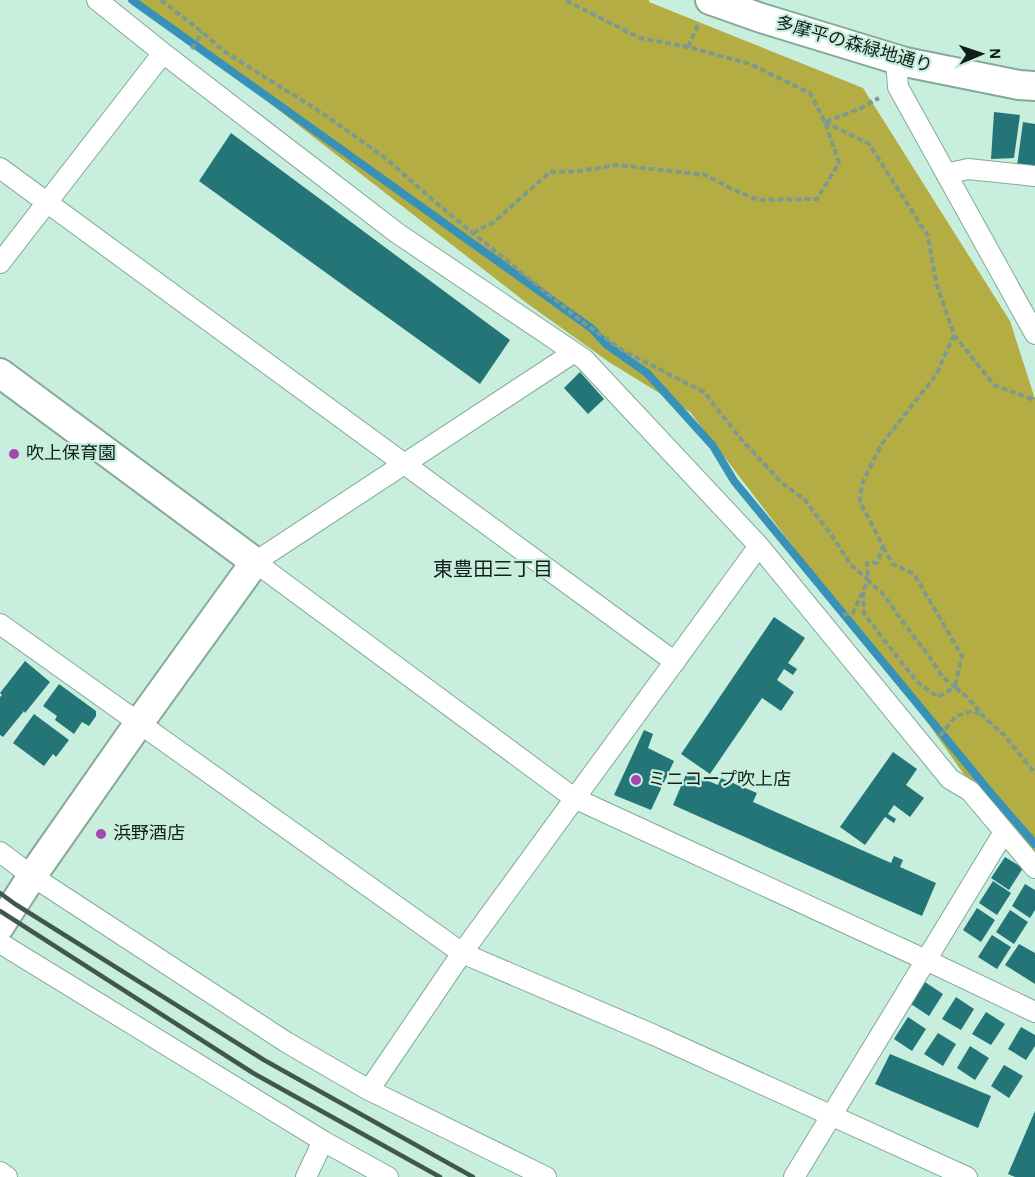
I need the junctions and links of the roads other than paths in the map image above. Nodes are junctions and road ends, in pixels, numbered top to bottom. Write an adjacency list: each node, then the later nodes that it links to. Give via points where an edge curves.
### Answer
1 (97, 0): 3 (street)
2 (710, 0): 4 (street, 多摩平の森緑地通り)
3 (163, 52): 9 (street); 12 (street, via 397,233)
4 (897, 74): 5 (street, 多摩平の森緑地通り); 7 (street)
5 (1035, 86)
6 (0, 168): 9 (street)
7 (946, 174): 8 (street, via 968,169); 11 (street)
8 (1035, 176)
9 (46, 203): 10 (street); 14 (street)
10 (0, 263)
11 (1035, 334)
12 (573, 353): 14 (street); 15 (street, via 584,359)
13 (0, 373): 16 (street)
14 (405, 463): 16 (street); 18 (street)
15 (759, 546): 18 (street); 21 (street, via 950,779 970,791)
16 (255, 562): 19 (street); 20 (street)
17 (0, 624): 19 (street)
18 (675, 662): 20 (street)
19 (139, 723): 24 (street); 27 (street)
20 (574, 798): 27 (street); 28 (street)
21 (1004, 832): 23 (street); 28 (street)
22 (0, 852): 24 (street)
23 (1035, 868)
24 (32, 876): 25 (street); 30 (street, via 286,1042)
25 (0, 926)
26 (0, 943): 32 (street)
27 (462, 953): 30 (street); 31 (street)
28 (926, 960): 29 (street); 31 (street)
29 (1035, 1012)
30 (369, 1090): 37 (street)
31 (832, 1116): 38 (street); 39 (street)
32 (323, 1141): 35 (street); 36 (street)
33 (0, 1172): 34 (street)
34 (7, 1177)
35 (306, 1177)
36 (388, 1177)
37 (546, 1177)
38 (794, 1177)
39 (968, 1177)

